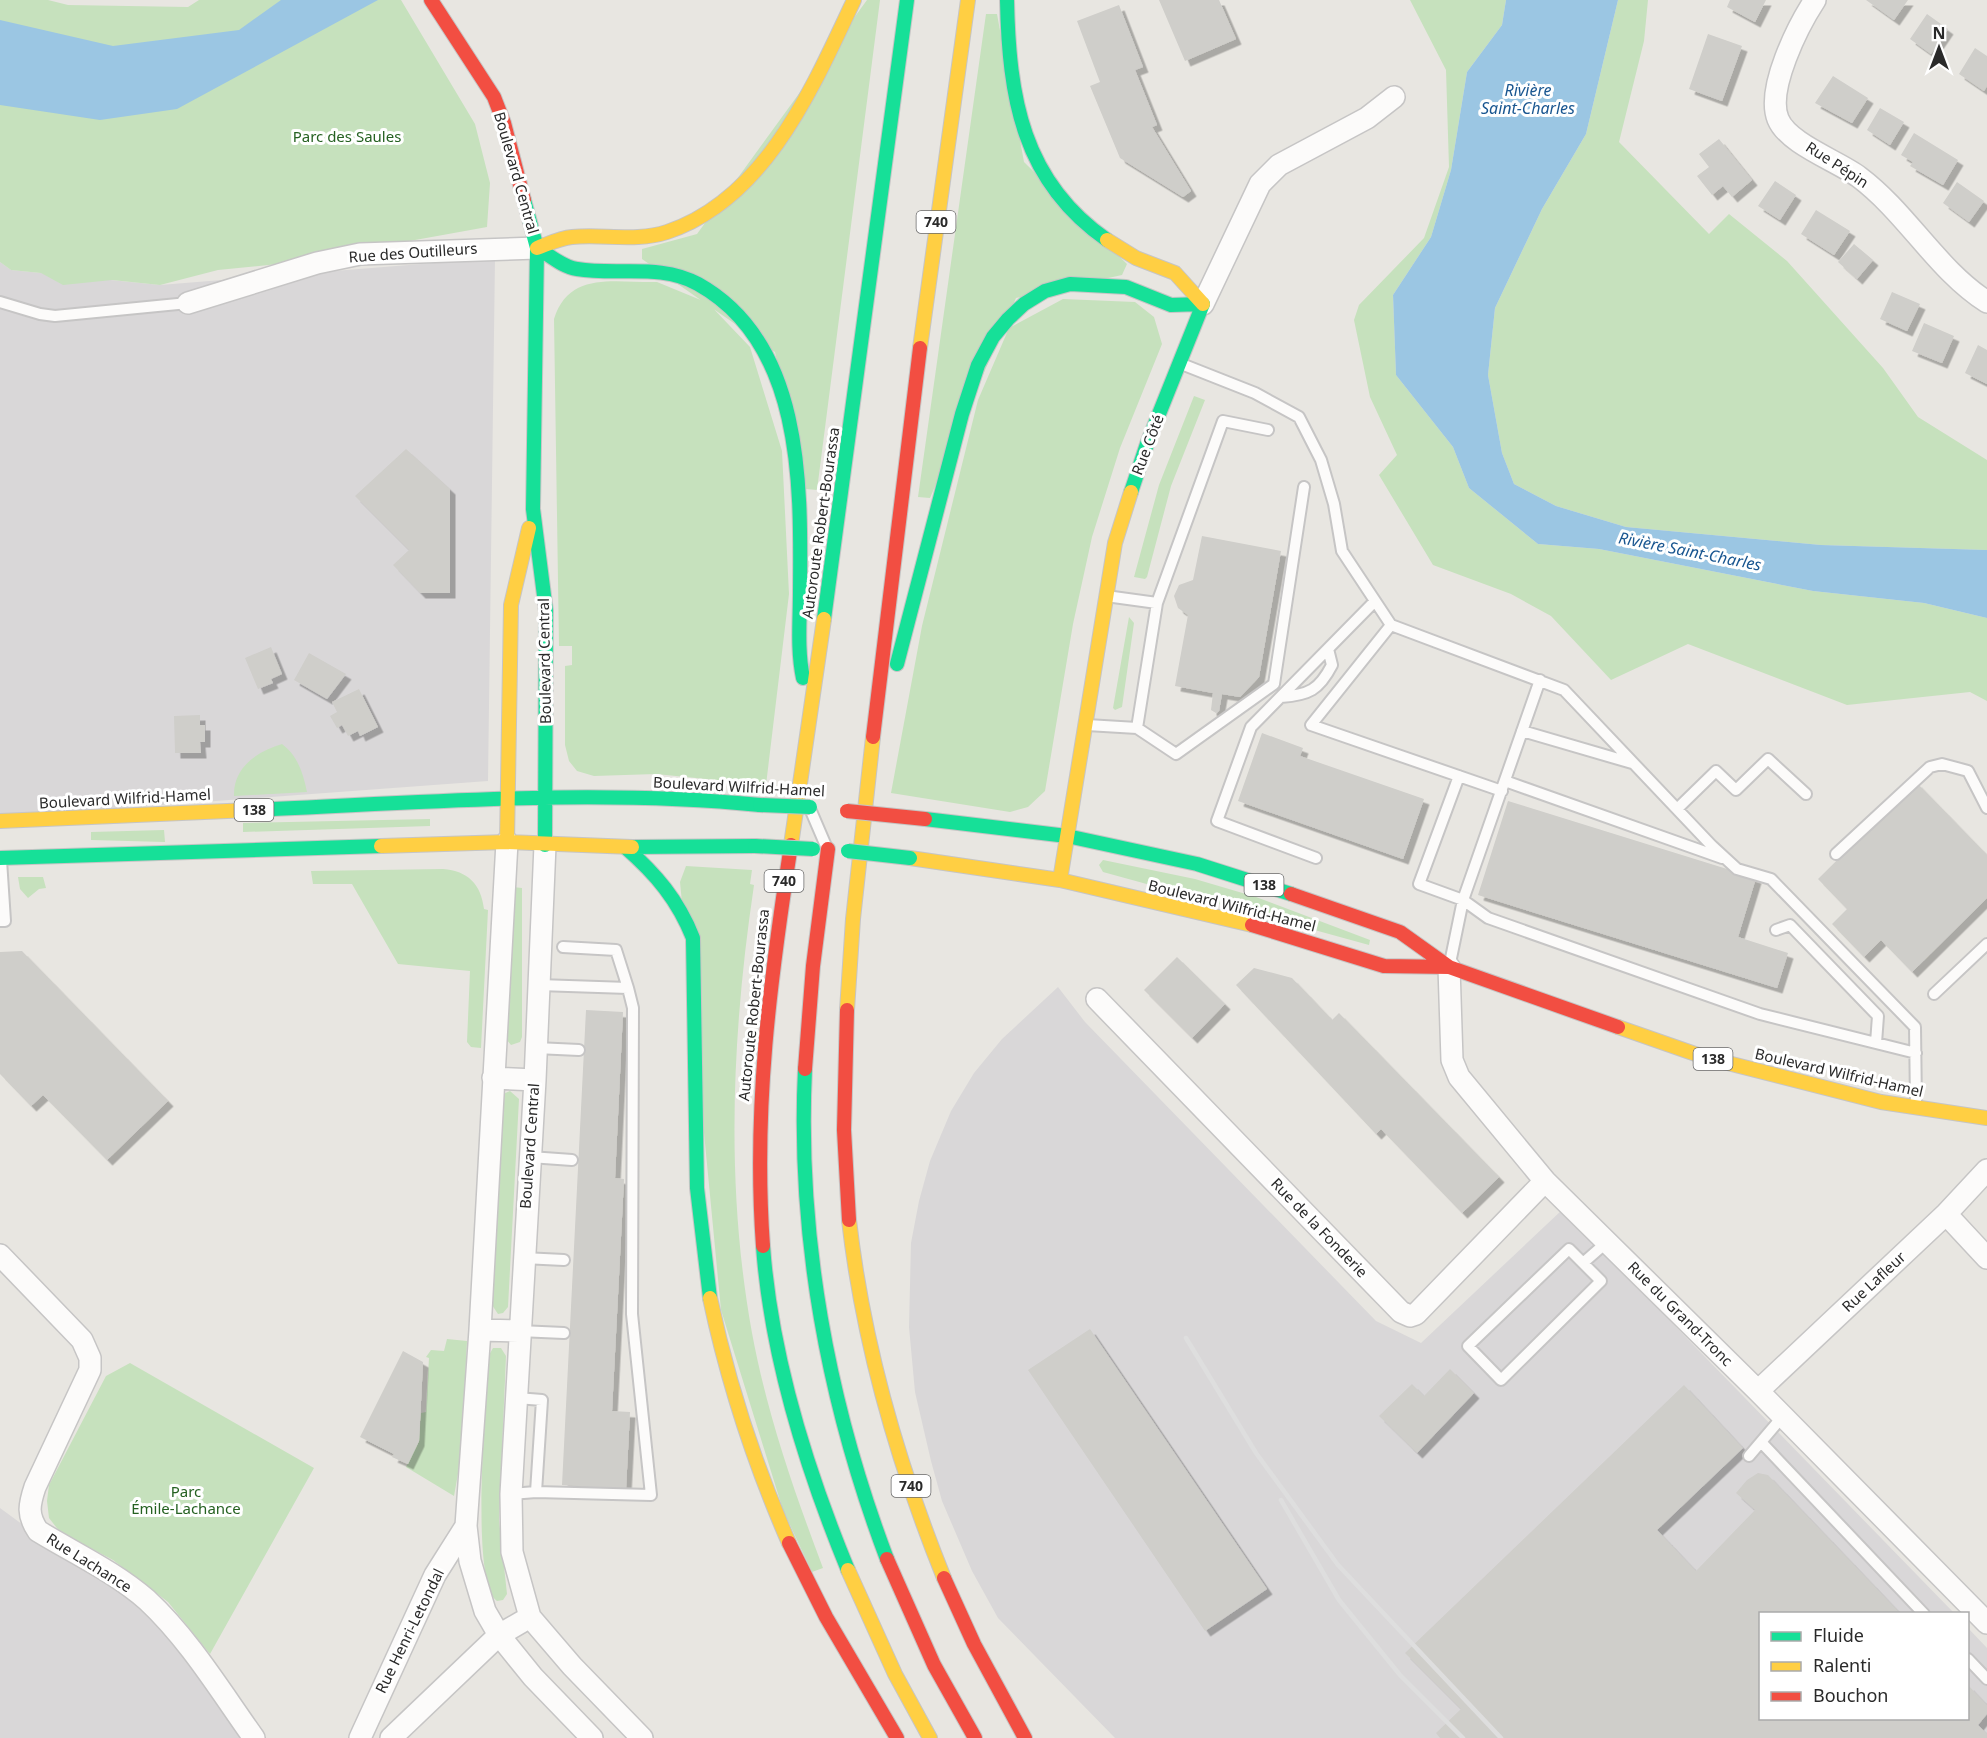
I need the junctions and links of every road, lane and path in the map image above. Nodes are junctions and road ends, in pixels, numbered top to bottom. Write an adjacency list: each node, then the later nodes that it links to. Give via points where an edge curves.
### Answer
1 (431, 0): 8 (main road, Boulevard Central, via 494,97)
2 (854, 0): 8 (main road, via 797,110 766,157 720,205 666,232 570,237)
3 (907, 0): 24 (main road, Autoroute Robert-Bourassa / 740)
4 (968, 0): 28 (main road, 740, via 905,457)
5 (1007, 0): 12 (main road, via 1012,75 1028,144 1040,172 1078,220 1137,258 1178,275)
6 (1815, 0): 10 (street, Rue Pépin, via 1777,83 1774,103 1778,120 1791,136 1859,177 1967,289)
7 (1394, 97): 12 (street, Rue Côté, via 1367,118 1279,165 1260,184)
8 (537, 248): 11 (street, Rue des Outilleurs, via 360,254 317,263); 16 (main road, Boulevard Central); 24 (main road, via 575,269 650,270 699,284 736,313 766,355 782,393 794,440 799,538 797,657)
9 (0, 302): 11 (lane, via 55,316)
10 (1987, 302)
11 (188, 303)
12 (1203, 304): 13 (main road, Rue Côté); 28 (main road, via 1171,304 1126,287 1070,284 1045,291 1024,304 993,338 978,365 962,414 915,603)
13 (1179, 363): 17 (main road, Rue Côté, via 1131,489); 18 (lane, via 1255,393 1299,417 1321,460 1342,551)
14 (1269, 430): 19 (lane, via 1223,421)
15 (1304, 487): 26 (lane, via 1274,684 1176,754)
16 (533, 509): 33 (main road, Boulevard Central, via 546,611); 34 (main road, Boulevard Central, via 511,605)
17 (1105, 596): 19 (lane); 25 (main road, Rue Côté)
18 (1375, 602): 20 (lane); 21 (lane)
19 (1157, 603): 26 (lane)
20 (1391, 625): 22 (lane); 30 (lane, via 1311,725)
21 (1328, 649): 23 (lane); 23 (lane, via 1332,665 1323,682 1302,696)
22 (1540, 680): 27 (lane); 29 (lane, via 1564,690)
23 (1281, 697): 46 (lane, via 1251,727 1217,821)
24 (811, 711): 101 (main road, Autoroute Robert-Bourassa / 740, via 779,912 766,1028 758,1178 768,1285 783,1370 826,1513 845,1566)
25 (1084, 725): 26 (lane); 39 (main road, Rue Côté)
26 (1137, 729)
27 (1522, 731): 29 (lane); 31 (lane)
28 (871, 753): 103 (main road, 740, via 844,1070 848,1217 855,1275 879,1382 928,1534 957,1610)
29 (1634, 763): 37 (lane)
30 (1459, 776): 31 (lane); 49 (lane, via 1419,884)
31 (1503, 786): 47 (lane); 49 (lane)
32 (1806, 794): 37 (lane, via 1768,759 1736,790 1716,771)
33 (548, 798): 34 (main road, Boulevard Wilfrid-Hamel / 138); 35 (main road, Boulevard Wilfrid-Hamel / 138, bridge, via 699,799); 41 (main road, Boulevard Central)
34 (508, 799): 38 (main road, Boulevard Wilfrid-Hamel / 138, via 201,817); 40 (main road, Boulevard Central)
35 (810, 807): 39 (main road, Boulevard Wilfrid-Hamel / 138, bridge); 43 (lane)
36 (1987, 808): 44 (lane, via 1968,771 1942,764 1930,767)
37 (1677, 809): 47 (lane)
38 (0, 821)
39 (1067, 836): 48 (main road, Rue Côté); 54 (main road, Boulevard Wilfrid-Hamel / 138, via 1197,864 1341,910 1400,932)
40 (507, 842): 41 (main road, Boulevard Wilfrid-Hamel / 138); 45 (main road, Boulevard Wilfrid-Hamel / 138, via 202,846); 63 (street, Boulevard Central)
41 (545, 845): 42 (main road, Boulevard Wilfrid-Hamel / 138); 55 (street, Boulevard Central)
42 (625, 847): 43 (main road, Boulevard Wilfrid-Hamel / 138, bridge); 100 (main road, via 658,875 681,906 693,938 699,1222 707,1289 723,1366 747,1443 803,1575)
43 (828, 849): 48 (main road, Boulevard Wilfrid-Hamel / 138, bridge); 102 (main road, via 808,1016 804,1085 809,1249 819,1318 847,1441 884,1550 932,1661)
44 (1836, 854)
45 (0, 858): 50 (lane, via 5,921)
46 (1316, 858)
47 (1728, 860): 62 (lane, via 1737,869 1771,879 1915,1027)
48 (1060, 880): 54 (main road, Boulevard Wilfrid-Hamel / 138, via 1259,927 1384,966)
49 (1463, 900): 54 (lane); 59 (lane, via 1488,918 1760,1014)
50 (0, 921)
51 (1776, 930): 59 (lane, via 1790,925 1878,1016)
52 (1987, 944): 57 (lane)
53 (563, 947): 56 (lane, via 616,950)
54 (1449, 967): 65 (main road, Boulevard Wilfrid-Hamel / 138, via 1704,1057 1822,1089); 70 (street, Rue du Grand-Tronc, via 1452,1060 1459,1077)
55 (539, 985): 56 (lane); 60 (street, Boulevard Central)
56 (628, 988): 86 (lane, via 633,1008 632,1314 651,1495)
57 (1934, 994)
58 (1097, 999): 70 (street, Rue de la Fonderie, via 1401,1312 1410,1316)
59 (1876, 1043): 62 (lane)
60 (536, 1048): 61 (lane); 64 (street, Boulevard Central)
61 (579, 1050)
62 (1916, 1053): 65 (lane)
63 (493, 1078): 64 (street); 78 (street, Boulevard Central)
64 (535, 1080): 67 (street, Boulevard Central)
65 (1916, 1108): 66 (main road, Boulevard Wilfrid-Hamel / 138)
66 (1987, 1118)
67 (530, 1157): 68 (lane); 74 (street, Boulevard Central)
68 (572, 1160)
69 (1987, 1170): 71 (street, Rue Lafleur)
70 (1545, 1181): 72 (street, Rue du Grand-Tronc)
71 (1946, 1214): 75 (street); 81 (street, Rue Lafleur)
72 (1607, 1242): 77 (lane); 81 (street, Rue du Grand-Tronc)
73 (0, 1254): 95 (street, Rue Lachance, via 82,1340 90,1358 90,1370 35,1487 29,1519 38,1531 147,1600 190,1648)
74 (523, 1258): 76 (lane); 79 (street, Boulevard Central)
75 (1987, 1258)
76 (564, 1260)
77 (1583, 1263): 77 (lane, via 1601,1281 1501,1380 1468,1346 1569,1249)
78 (480, 1330): 79 (street); 88 (street, Boulevard Central)
79 (519, 1331): 80 (lane); 82 (street, Boulevard Central)
80 (564, 1333)
81 (1758, 1391): 83 (street, Rue du Grand-Tronc)
82 (517, 1398): 86 (lane, via 542,1400); 87 (street, Boulevard Central)
83 (1783, 1416): 84 (lane); 91 (street, Rue du Grand-Tronc)
84 (1761, 1442): 85 (lane); 89 (lane)
85 (1749, 1456)
86 (536, 1492): 87 (lane)
87 (511, 1494): 90 (street, Boulevard Central, via 512,1552)
88 (466, 1526): 92 (street, Boulevard Central, via 470,1561 485,1611); 96 (street, Rue Henri-Letondal, via 435,1575)
89 (1922, 1612)
90 (530, 1617): 92 (street); 99 (street, Boulevard Central)
91 (1987, 1623)
92 (499, 1635): 97 (street); 98 (street, Boulevard Central)
93 (1969, 1660): 94 (lane)
94 (1987, 1679)
95 (254, 1738)
96 (360, 1738)
97 (392, 1738)
98 (592, 1738)
99 (642, 1738)
100 (897, 1738)
101 (930, 1738)
102 (975, 1738)
103 (1025, 1738)

